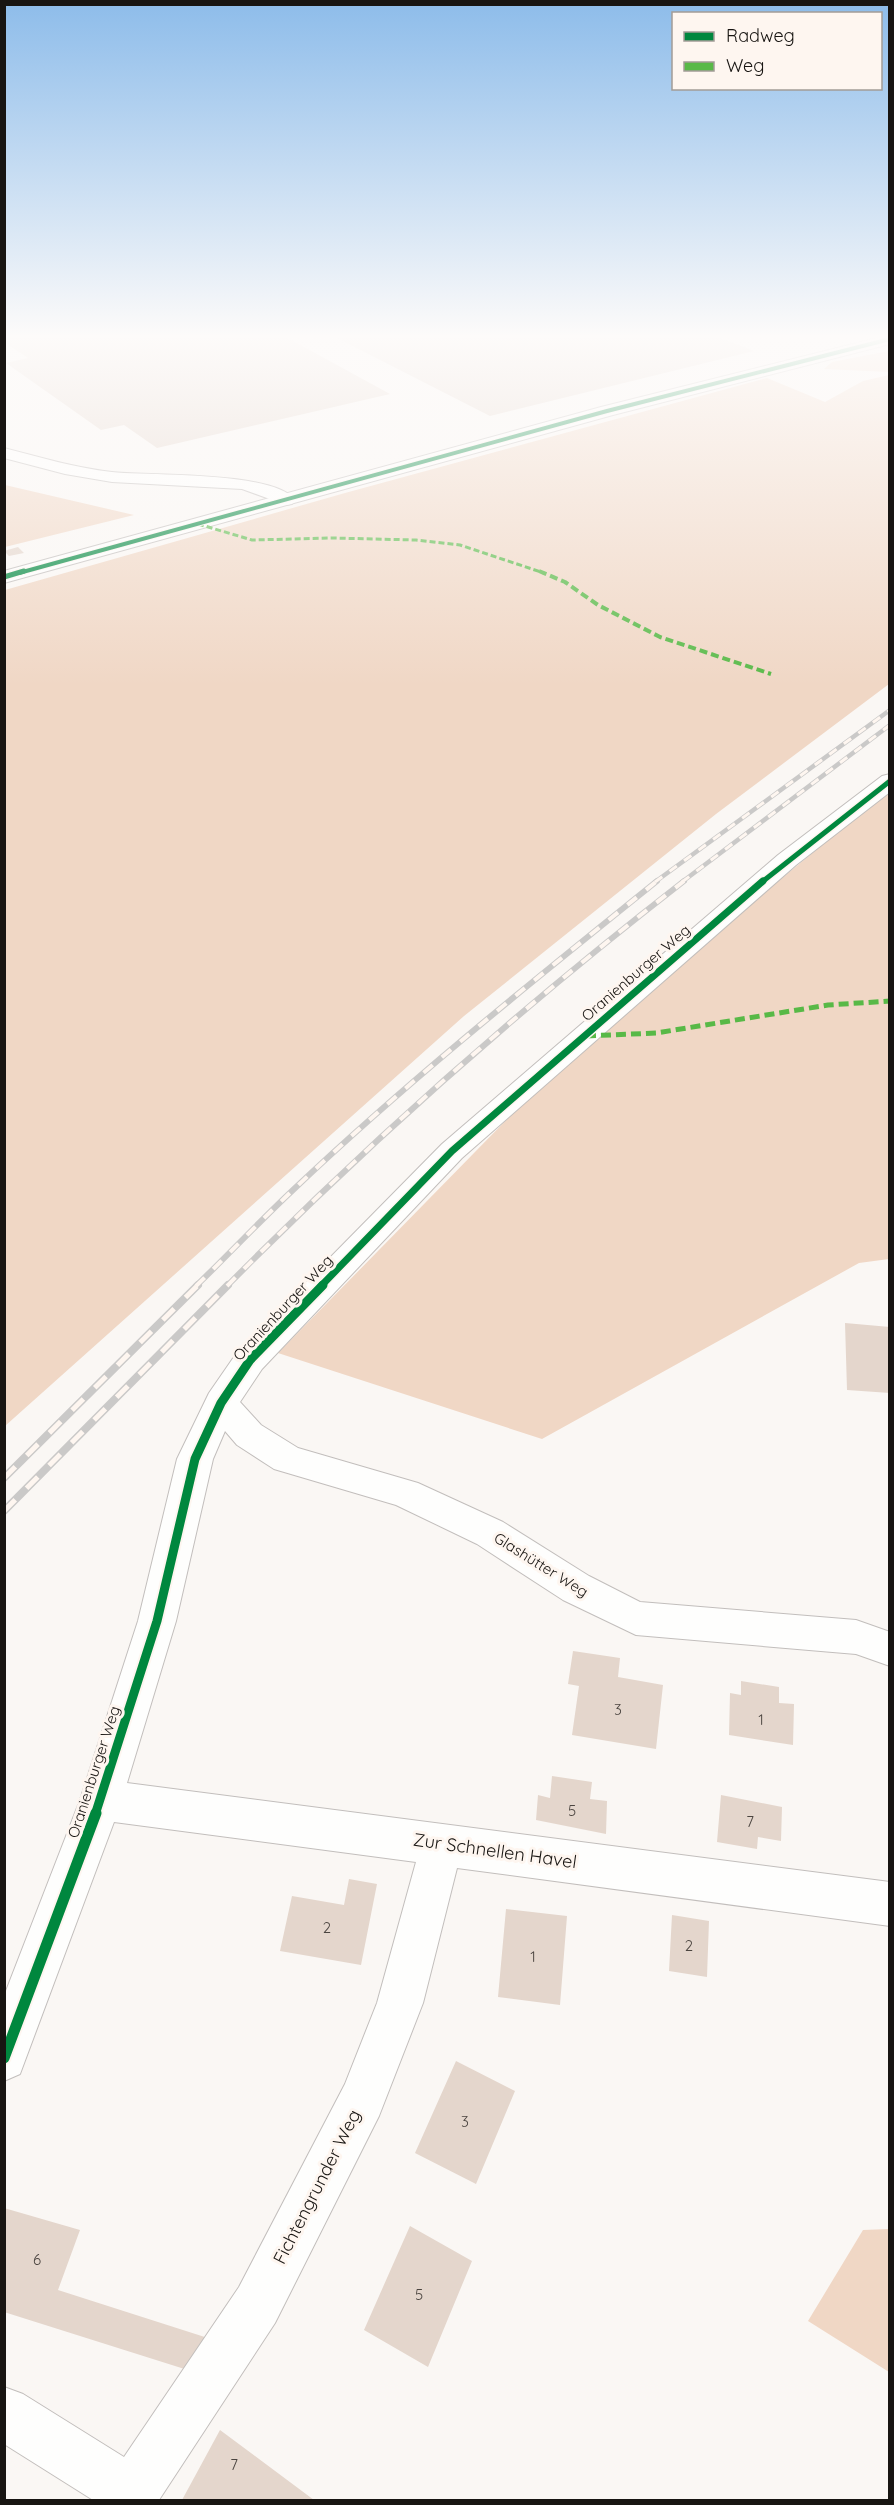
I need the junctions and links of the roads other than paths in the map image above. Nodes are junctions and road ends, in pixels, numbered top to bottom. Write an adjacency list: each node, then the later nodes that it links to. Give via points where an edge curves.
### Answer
1 (4, 453): 3 (street, via 112,477 244,484)
2 (457, 453): 3 (street)
3 (286, 500): 4 (street)
4 (4, 577)
5 (890, 781): 6 (street, Oranienburger Weg, via 787,860 452,1151 250,1360)
6 (221, 1403): 7 (street, Glashütter Weg, via 249,1435 287,1459 405,1493 490,1533 576,1588 636,1618 856,1637); 8 (street, Oranienburger Weg, via 195,1459 157,1621)
7 (890, 1649)
8 (101, 1800): 9 (street, Zur Schnellen Havel); 11 (street, Oranienburger Weg)
9 (442, 1844): 10 (street, Zur Schnellen Havel); 13 (street, Fichtengrunder Weg, via 400,2003 362,2099 256,2305)
10 (890, 1904)
11 (4, 2058)
12 (4, 2412): 13 (street)
13 (129, 2497)

